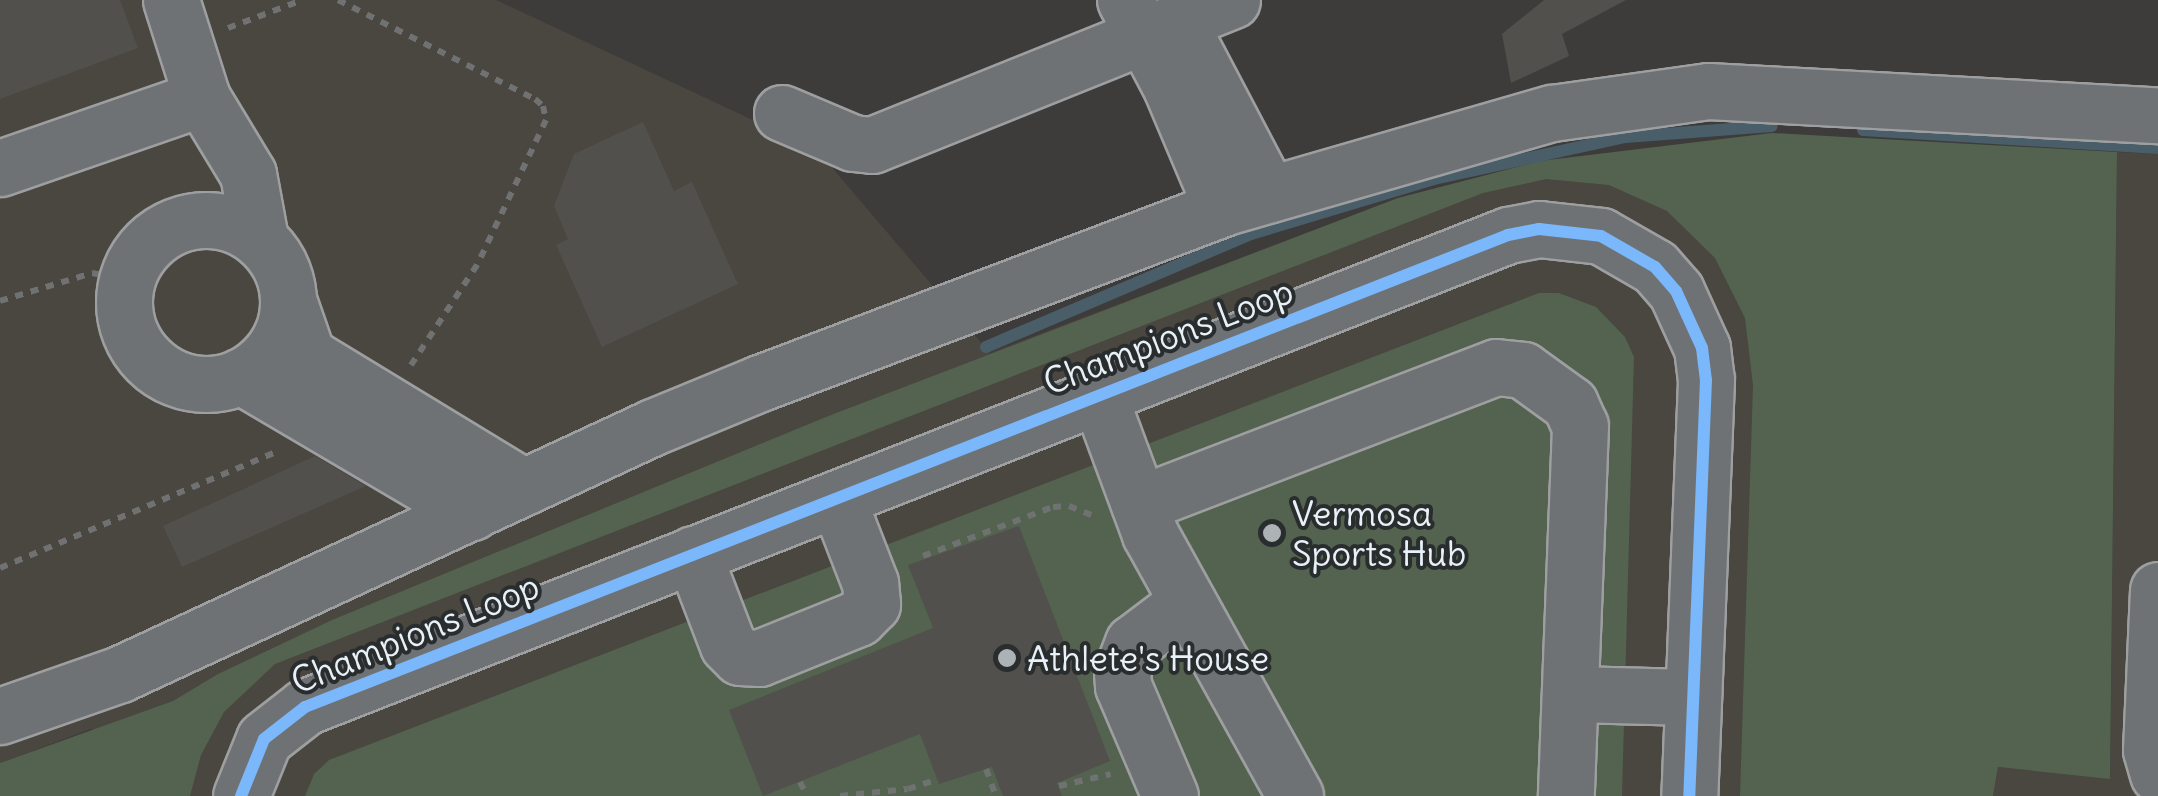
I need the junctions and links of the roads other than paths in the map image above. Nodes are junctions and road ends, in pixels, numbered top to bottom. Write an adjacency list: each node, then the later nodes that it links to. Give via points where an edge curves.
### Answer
1 (1232, 0): 2 (street)
2 (1154, 14): 5 (street, via 872,145); 8 (street)
3 (179, 22): 4 (street)
4 (202, 98): 7 (street); 9 (street, via 248,174)
5 (782, 113)
6 (2158, 115): 8 (street, via 1708,91 1552,113)
7 (0, 168)
8 (1245, 201): 13 (street, via 760,383)
9 (260, 239): 10 (street, via 280,267); 11 (street, via 217,220 171,228 152,240 128,280 128,326 154,365 196,384)
10 (288, 300): 11 (street, via 276,345); 13 (street, via 307,355)
11 (241, 376): 15 (street)
12 (1099, 396): 14 (street, Champions Loop); 16 (street); 21 (street, Champions Loop, via 1508,235 1570,229 1629,249 1676,291 1702,348)
13 (524, 487): 15 (street)
14 (837, 498): 17 (street, Champions Loop); 17 (street, via 872,604 858,618 759,658 740,657 728,645)
15 (472, 512): 22 (street, via 120,674)
16 (1118, 512): 19 (street); 20 (street, via 1496,366 1516,366 1570,404 1580,426)
17 (693, 554): 24 (street, Champions Loop, via 305,707 264,739)
18 (2158, 590): 23 (street, via 2150,750)
19 (1187, 602): 25 (street, via 1133,643 1122,671); 26 (street)
20 (1570, 694): 21 (street); 27 (street)
21 (1693, 697): 28 (street, Champions Loop)
22 (0, 716)
23 (2158, 774)
24 (241, 796)
25 (1170, 796)
26 (1295, 796)
27 (1566, 796)
28 (1689, 796)

